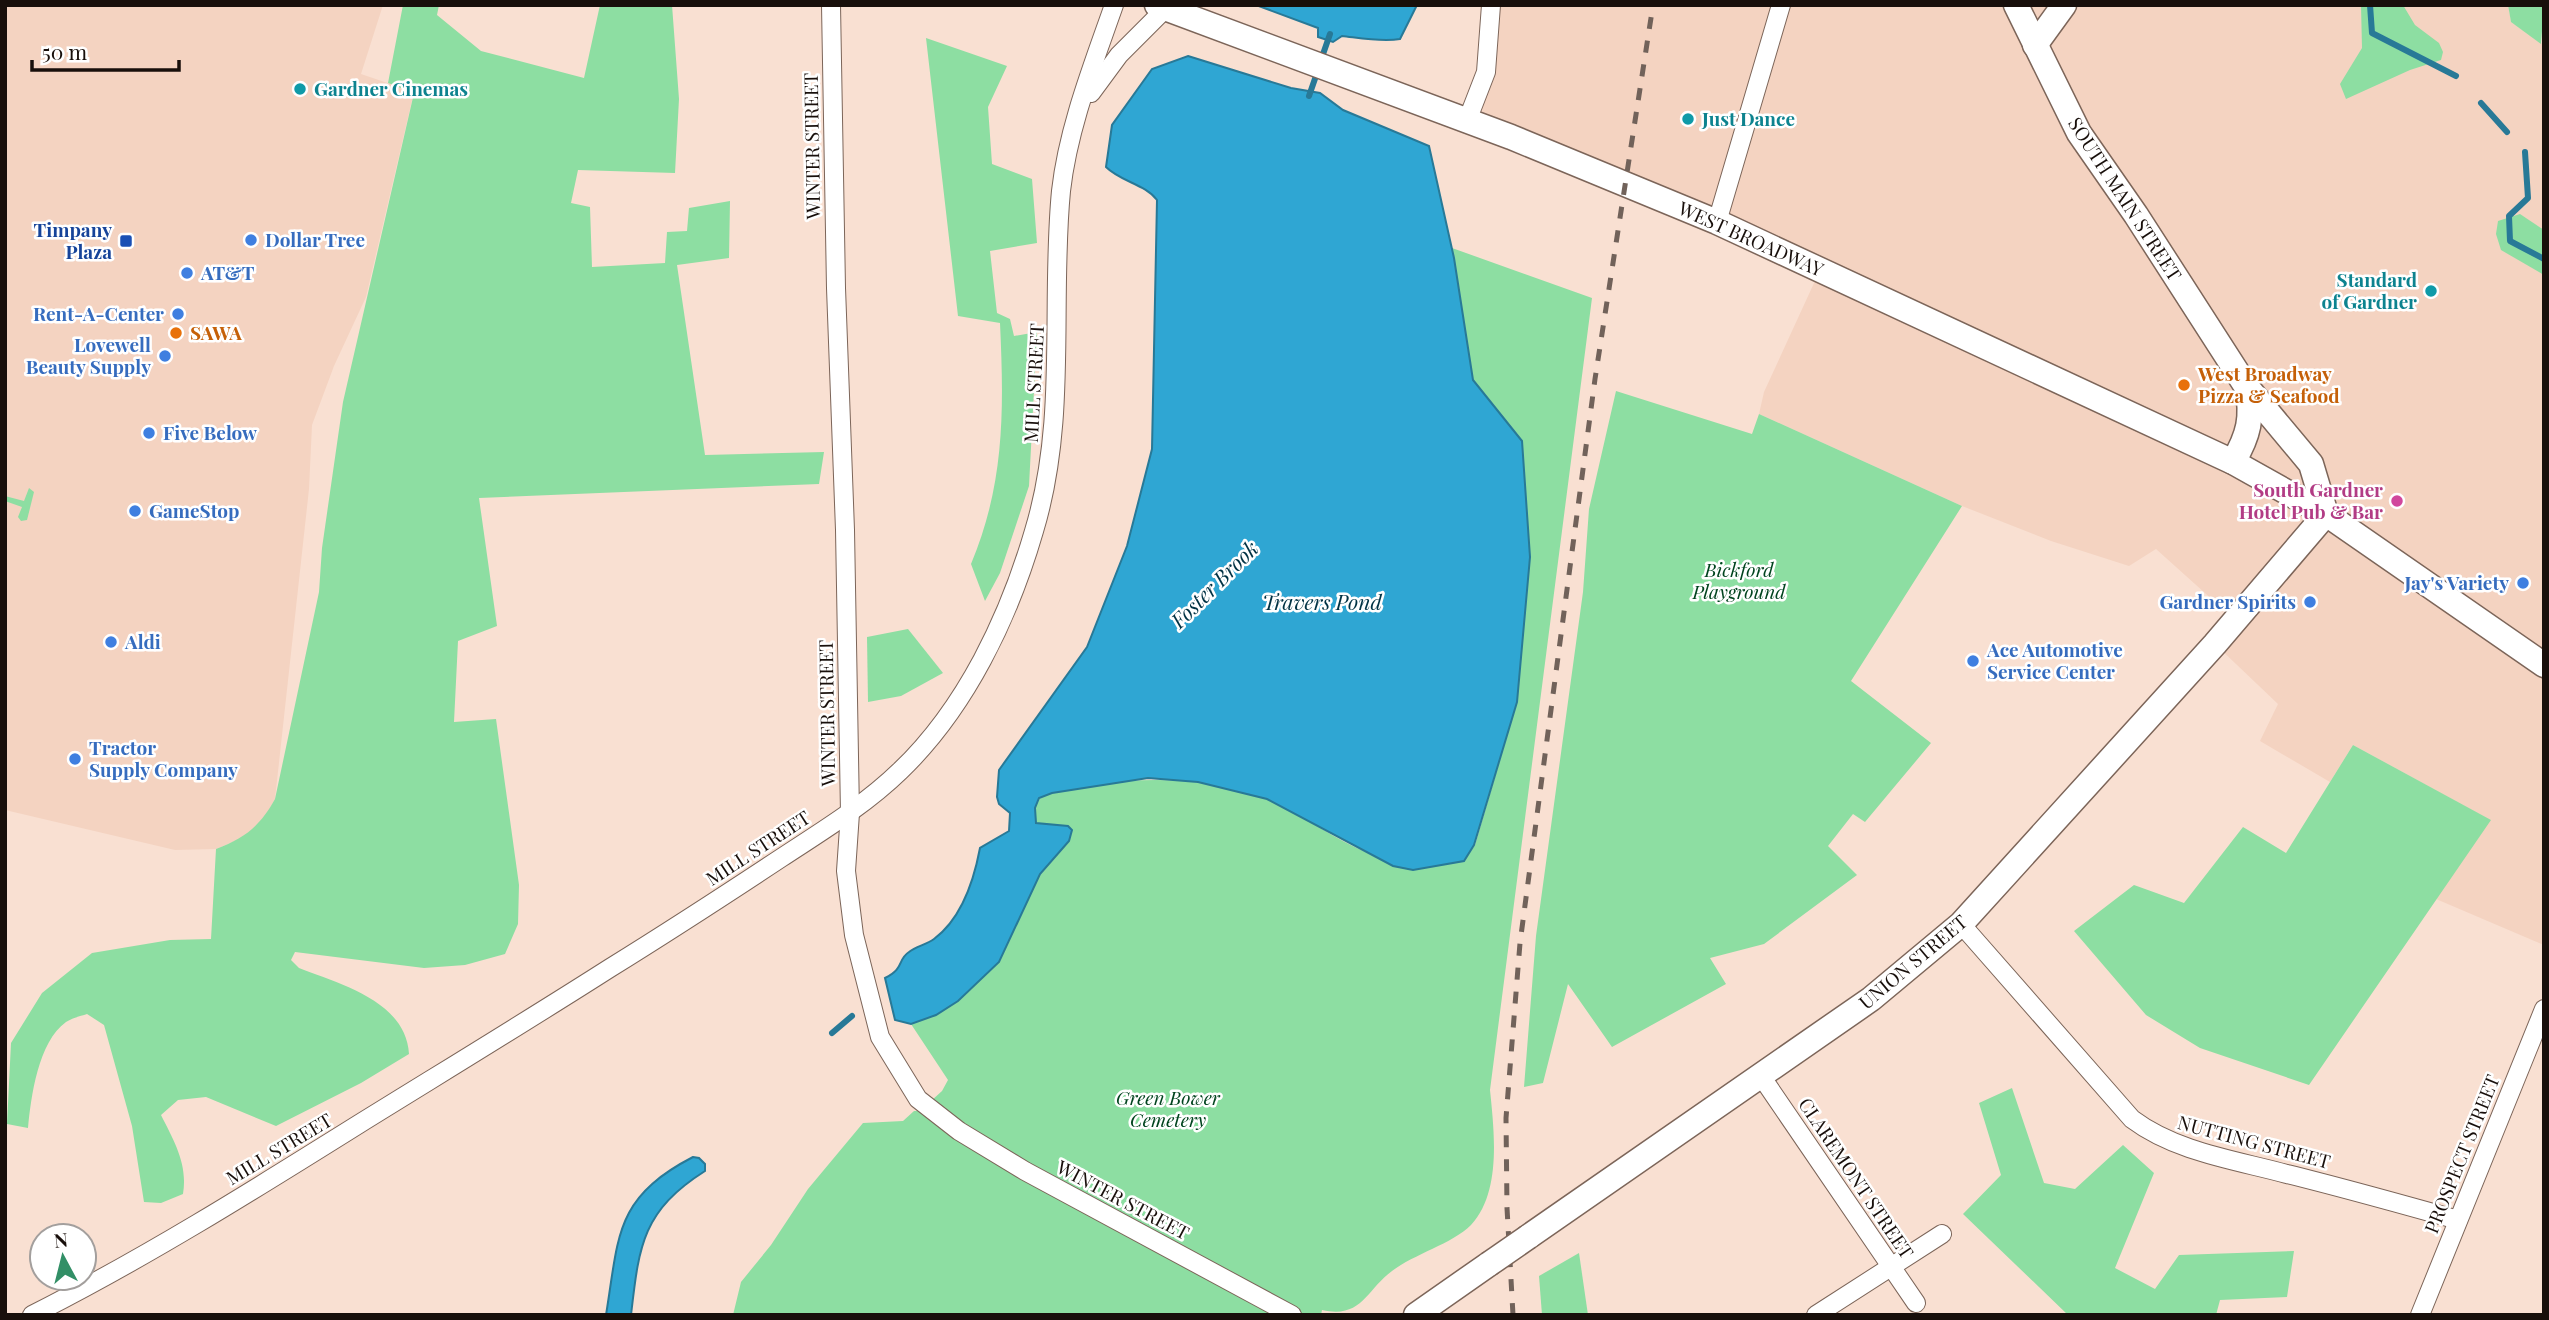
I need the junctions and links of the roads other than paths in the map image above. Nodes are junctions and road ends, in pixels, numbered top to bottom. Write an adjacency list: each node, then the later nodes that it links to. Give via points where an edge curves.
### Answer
1 (831, 5): 16 (street, WINTER STREET)
2 (1114, 5): 9 (street, MILL STREET)
3 (1491, 5): 10 (street, via 1486,72)
4 (1781, 5): 11 (street)
5 (2016, 5): 8 (street, SOUTH MAIN STREET)
6 (2064, 5): 8 (street)
7 (1161, 7): 9 (street, MILL STREET); 10 (street, WEST BROADWAY)
8 (2035, 45): 12 (street, SOUTH MAIN STREET, via 2079,133)
9 (1079, 110): 16 (street, MILL STREET, via 1061,194 1058,373 1050,467 1035,530 1010,602 950,711 903,769)
10 (1468, 121): 11 (street, WEST BROADWAY)
11 (1717, 222): 13 (street, WEST BROADWAY)
12 (2246, 386): 13 (street, SOUTH MAIN STREET, via 2252,419); 14 (street, SOUTH MAIN STREET, via 2311,464)
13 (2234, 462): 14 (street, WEST BROADWAY)
14 (2326, 514): 15 (street, WEST BROADWAY); 17 (street, UNION STREET, via 2215,644)
15 (2544, 665)
16 (850, 813): 24 (street, MILL STREET, via 289,1168); 25 (street, WINTER STREET, via 846,871 854,935 886,1049 918,1099 1025,1171)
17 (1961, 923): 19 (street, UNION STREET, via 1871,999); 20 (street, NUTTING STREET, via 2132,1119 2148,1131 2213,1155)
18 (2544, 1009): 20 (street, PROSPECT STREET)
19 (1761, 1076): 22 (street, CLAREMONT STREET); 26 (street, UNION STREET, bridge)
20 (2458, 1220): 28 (street, PROSPECT STREET)
21 (1942, 1234): 22 (street)
22 (1892, 1267): 23 (street, CLAREMONT STREET); 27 (street)
23 (1916, 1303)
24 (32, 1315)
25 (1292, 1315)
26 (1416, 1315)
27 (1816, 1315)
28 (2420, 1315)

